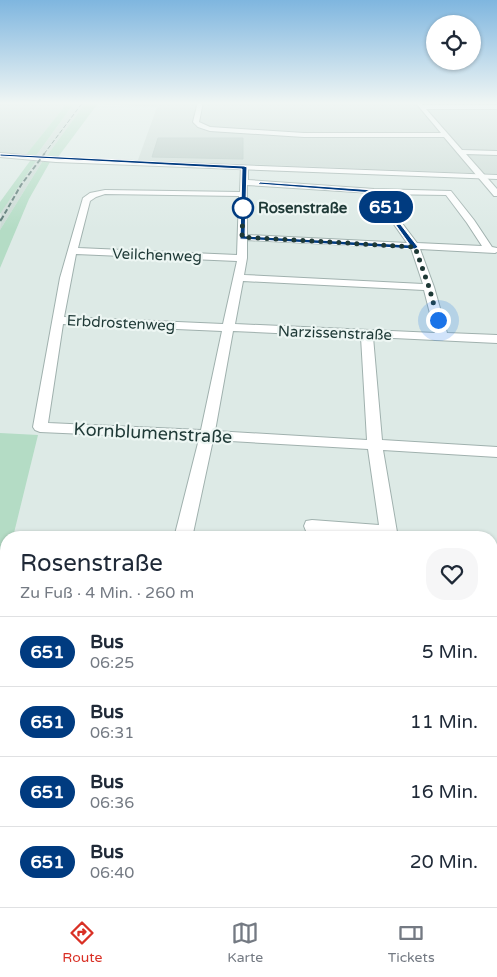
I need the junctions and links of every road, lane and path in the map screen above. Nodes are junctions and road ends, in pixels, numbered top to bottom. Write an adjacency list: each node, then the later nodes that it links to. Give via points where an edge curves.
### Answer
1 (454, 144): 2 (street)
2 (462, 152): 3 (street); 6 (street)
3 (497, 153)
4 (0, 156): 5 (street)
5 (244, 167): 6 (street); 8 (street)
6 (483, 176): 7 (street); 11 (street)
7 (497, 177)
8 (244, 182): 9 (street); 10 (street)
9 (374, 191): 13 (street); 14 (street, via 448,193)
10 (244, 194): 12 (street); 15 (street, Erbdrostenweg, via 105,192 93,195 86,200)
11 (497, 194)
12 (242, 237): 13 (street); 16 (street)
13 (415, 247): 14 (street); 18 (street)
14 (493, 250)
15 (73, 251): 16 (street, Veilchenweg); 19 (street, Erbdrostenweg)
16 (242, 258): 17 (street)
17 (238, 278): 18 (street); 20 (street)
18 (429, 287): 22 (street)
19 (57, 320): 20 (street, Erbdrostenweg); 24 (street, Kornblumenstraße, via 40,428)
20 (229, 328): 21 (street, Narzissenstraße); 24 (street)
21 (368, 335): 22 (street, Narzissenstraße); 25 (street)
22 (442, 336): 23 (street, Narzissenstraße)
23 (497, 339)
24 (207, 435): 25 (street, Kornblumenstraße); 28 (street)
25 (375, 445): 26 (street, Kornblumenstraße); 30 (street)
26 (497, 452)
27 (312, 526): 29 (street)
28 (185, 531)
29 (354, 531)
30 (387, 531)

